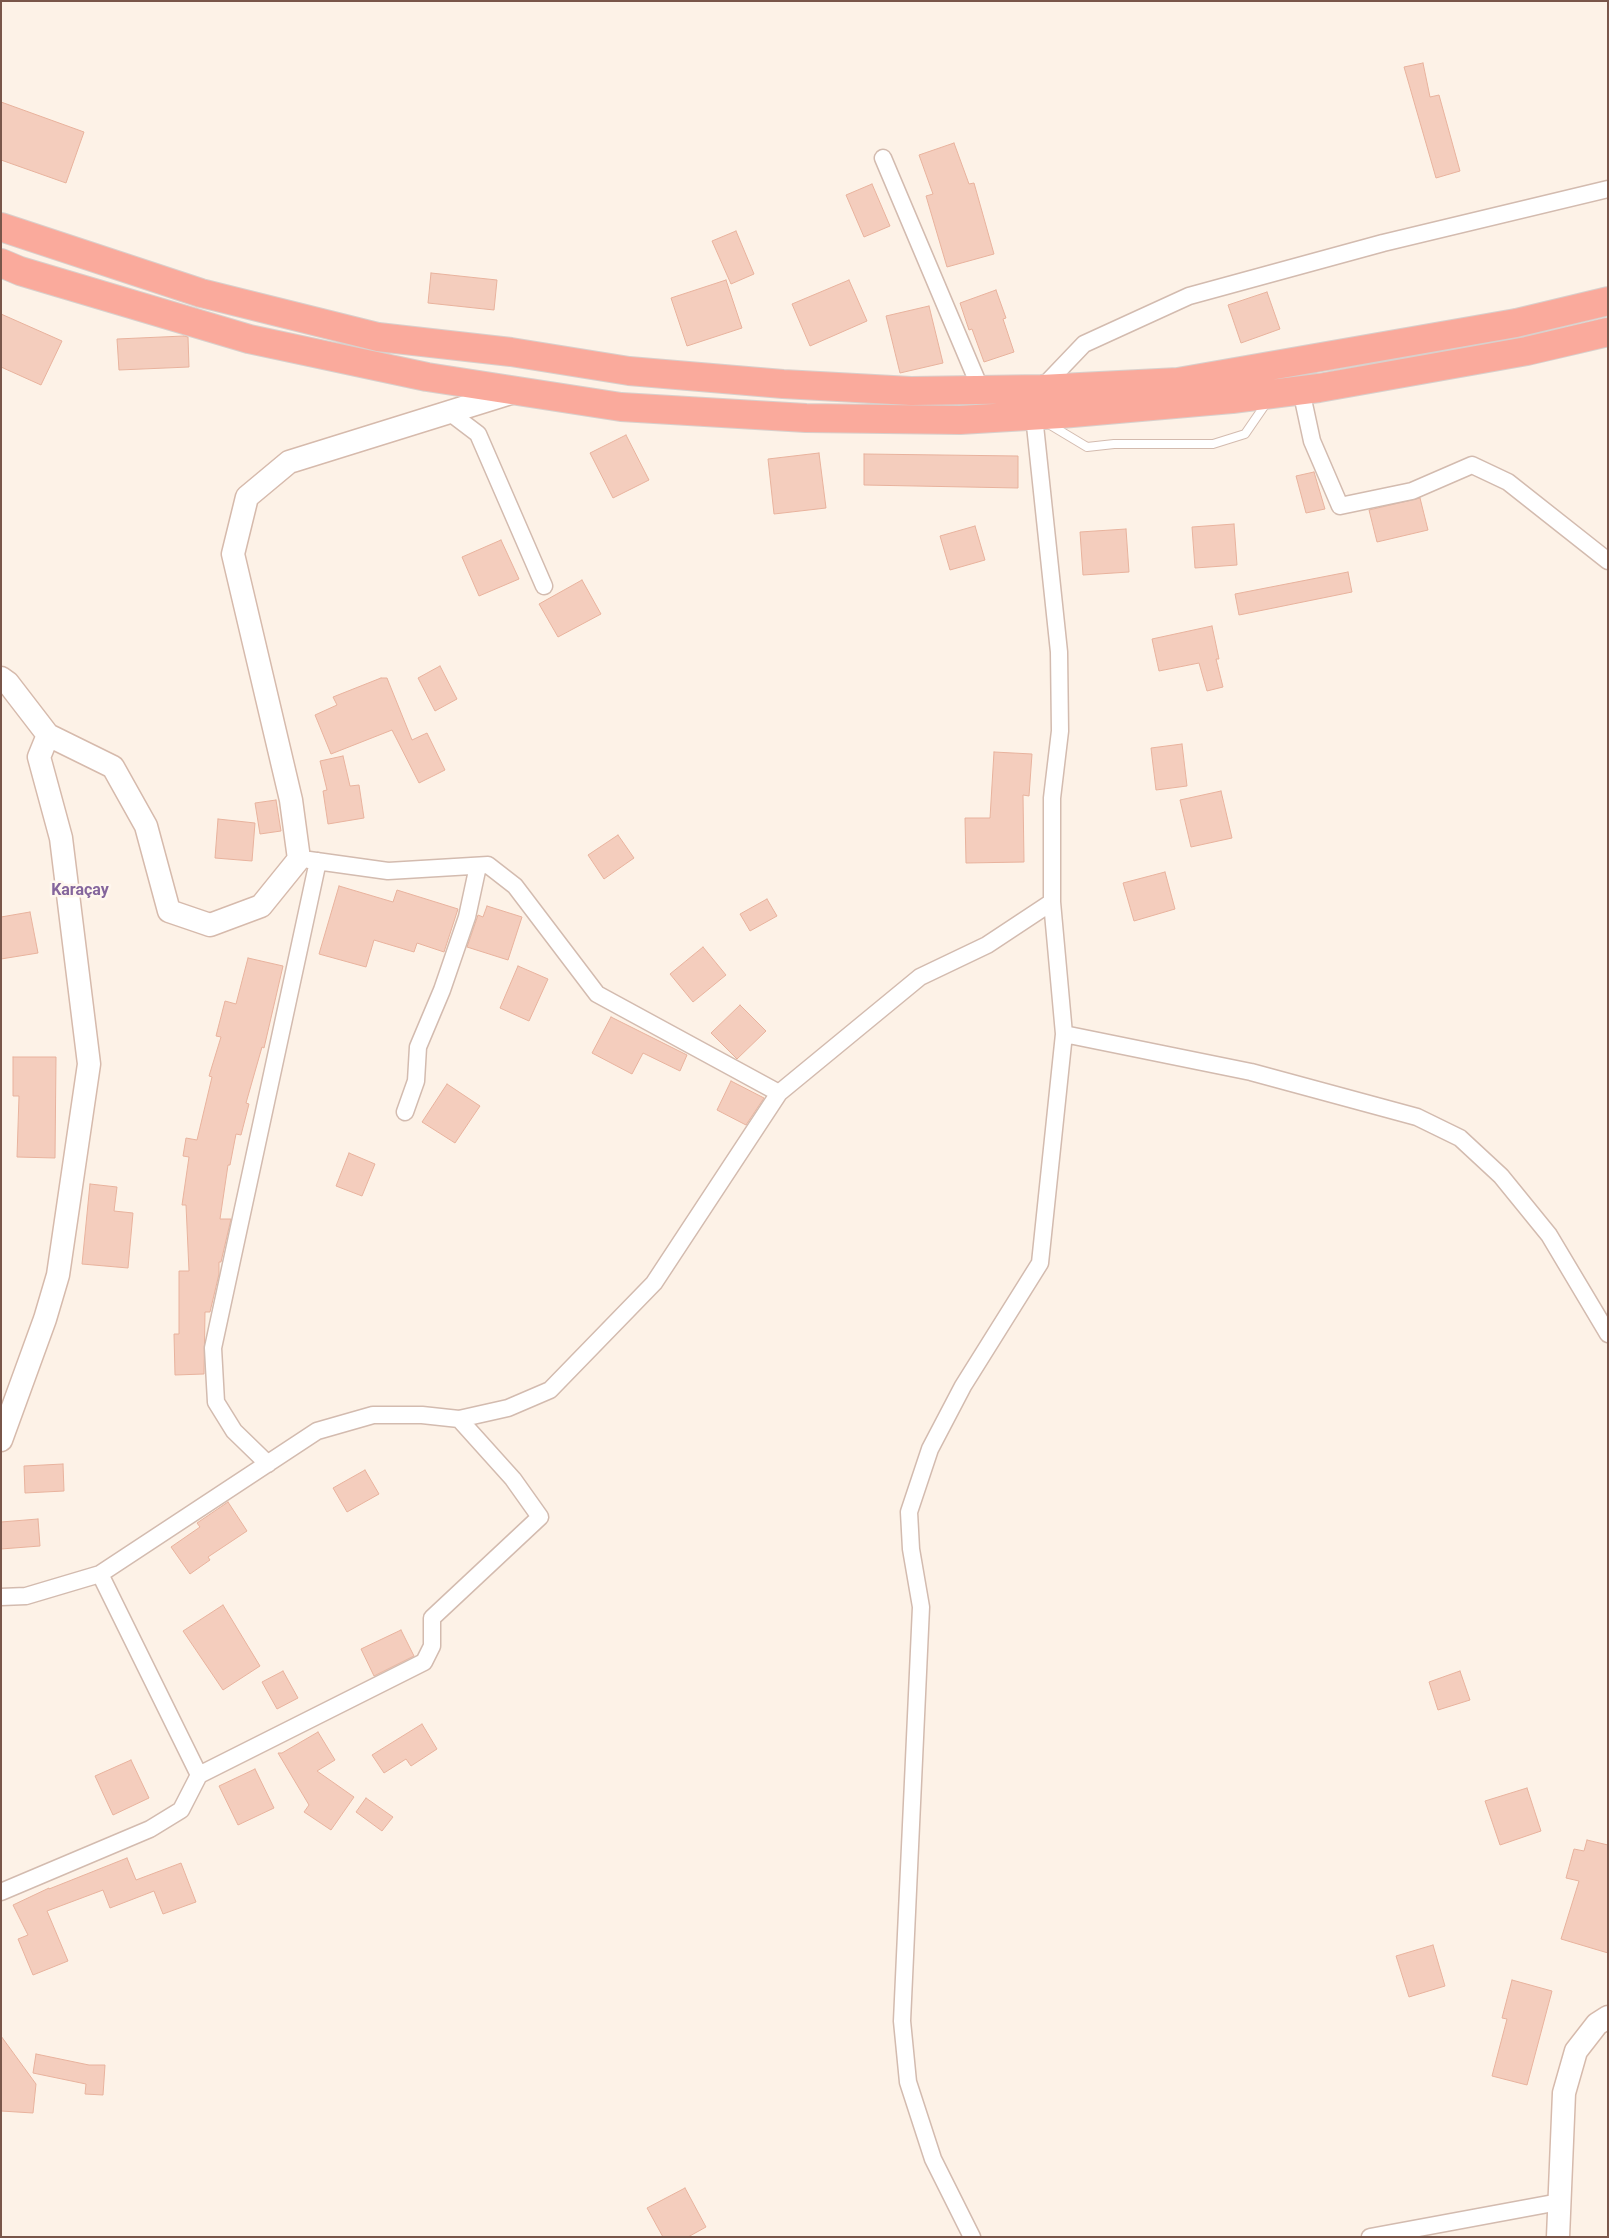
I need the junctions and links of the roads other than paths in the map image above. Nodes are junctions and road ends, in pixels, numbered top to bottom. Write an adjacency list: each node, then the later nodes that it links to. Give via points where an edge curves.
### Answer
1 (883, 158): 8 (street)
2 (1608, 189): 7 (street, via 1383,243 1189,296 1084,344)
3 (1, 227): 8 (highway, via 201,293 378,337 510,352 639,372 911,391)
4 (1, 263): 10 (highway, via 249,339 427,377)
5 (1608, 301): 7 (highway, via 1507,325 1178,382)
6 (1608, 332): 9 (highway, via 1527,351)
7 (1041, 388): 8 (highway)
8 (981, 390)
9 (1301, 390): 11 (highway); 14 (street, via 1312,441 1340,506 1412,491 1472,465 1508,482)
10 (518, 391): 12 (street); 13 (highway, via 620,407 806,418 960,420)
11 (1273, 394): 13 (highway); 13 (lane, via 1244,434 1212,444 1114,444 1087,448)
12 (449, 412): 15 (street, via 478,434); 18 (street, via 288,462 247,498 233,554 291,800)
13 (1034, 416): 20 (street, via 1059,652 1060,731 1052,798)
14 (1608, 561)
15 (544, 586)
16 (1, 678): 17 (street)
17 (48, 735): 18 (street, via 113,767 146,826 169,911 210,926 261,906); 26 (street, via 39,757 61,838 89,1064 58,1275)
18 (309, 860): 19 (street, via 388,871); 27 (street, via 213,1348 216,1402 234,1431)
19 (478, 866): 22 (street, via 488,865 515,886 597,994); 23 (street, via 467,917 418,1047 416,1081)
20 (1052, 902): 21 (street); 22 (street, via 987,945 920,977)
21 (1064, 1034): 24 (street, via 1251,1072 1418,1117 1460,1138 1501,1176 1548,1235); 34 (street, via 1040,1263 963,1386 930,1449 910,1512 911,1549 920,1607 902,2021 908,2082 933,2159)
22 (779, 1093): 25 (street, via 654,1283 550,1390 508,1408)
23 (405, 1112)
24 (1608, 1334)
25 (459, 1419): 27 (street, via 374,1415 317,1431); 30 (street, via 513,1479 540,1517 432,1618 432,1646 424,1662)
26 (1, 1440)
27 (268, 1464): 28 (street)
28 (100, 1574): 29 (street, via 26,1596); 30 (street)
29 (1, 1597)
30 (199, 1776): 31 (street, via 181,1810 150,1829)
31 (1, 1892)
32 (1608, 2017): 33 (street, via 1597,2024 1576,2051 1564,2093)
33 (1560, 2202): 35 (street); 36 (street)
34 (972, 2237)
35 (1370, 2237)
36 (1558, 2237)

